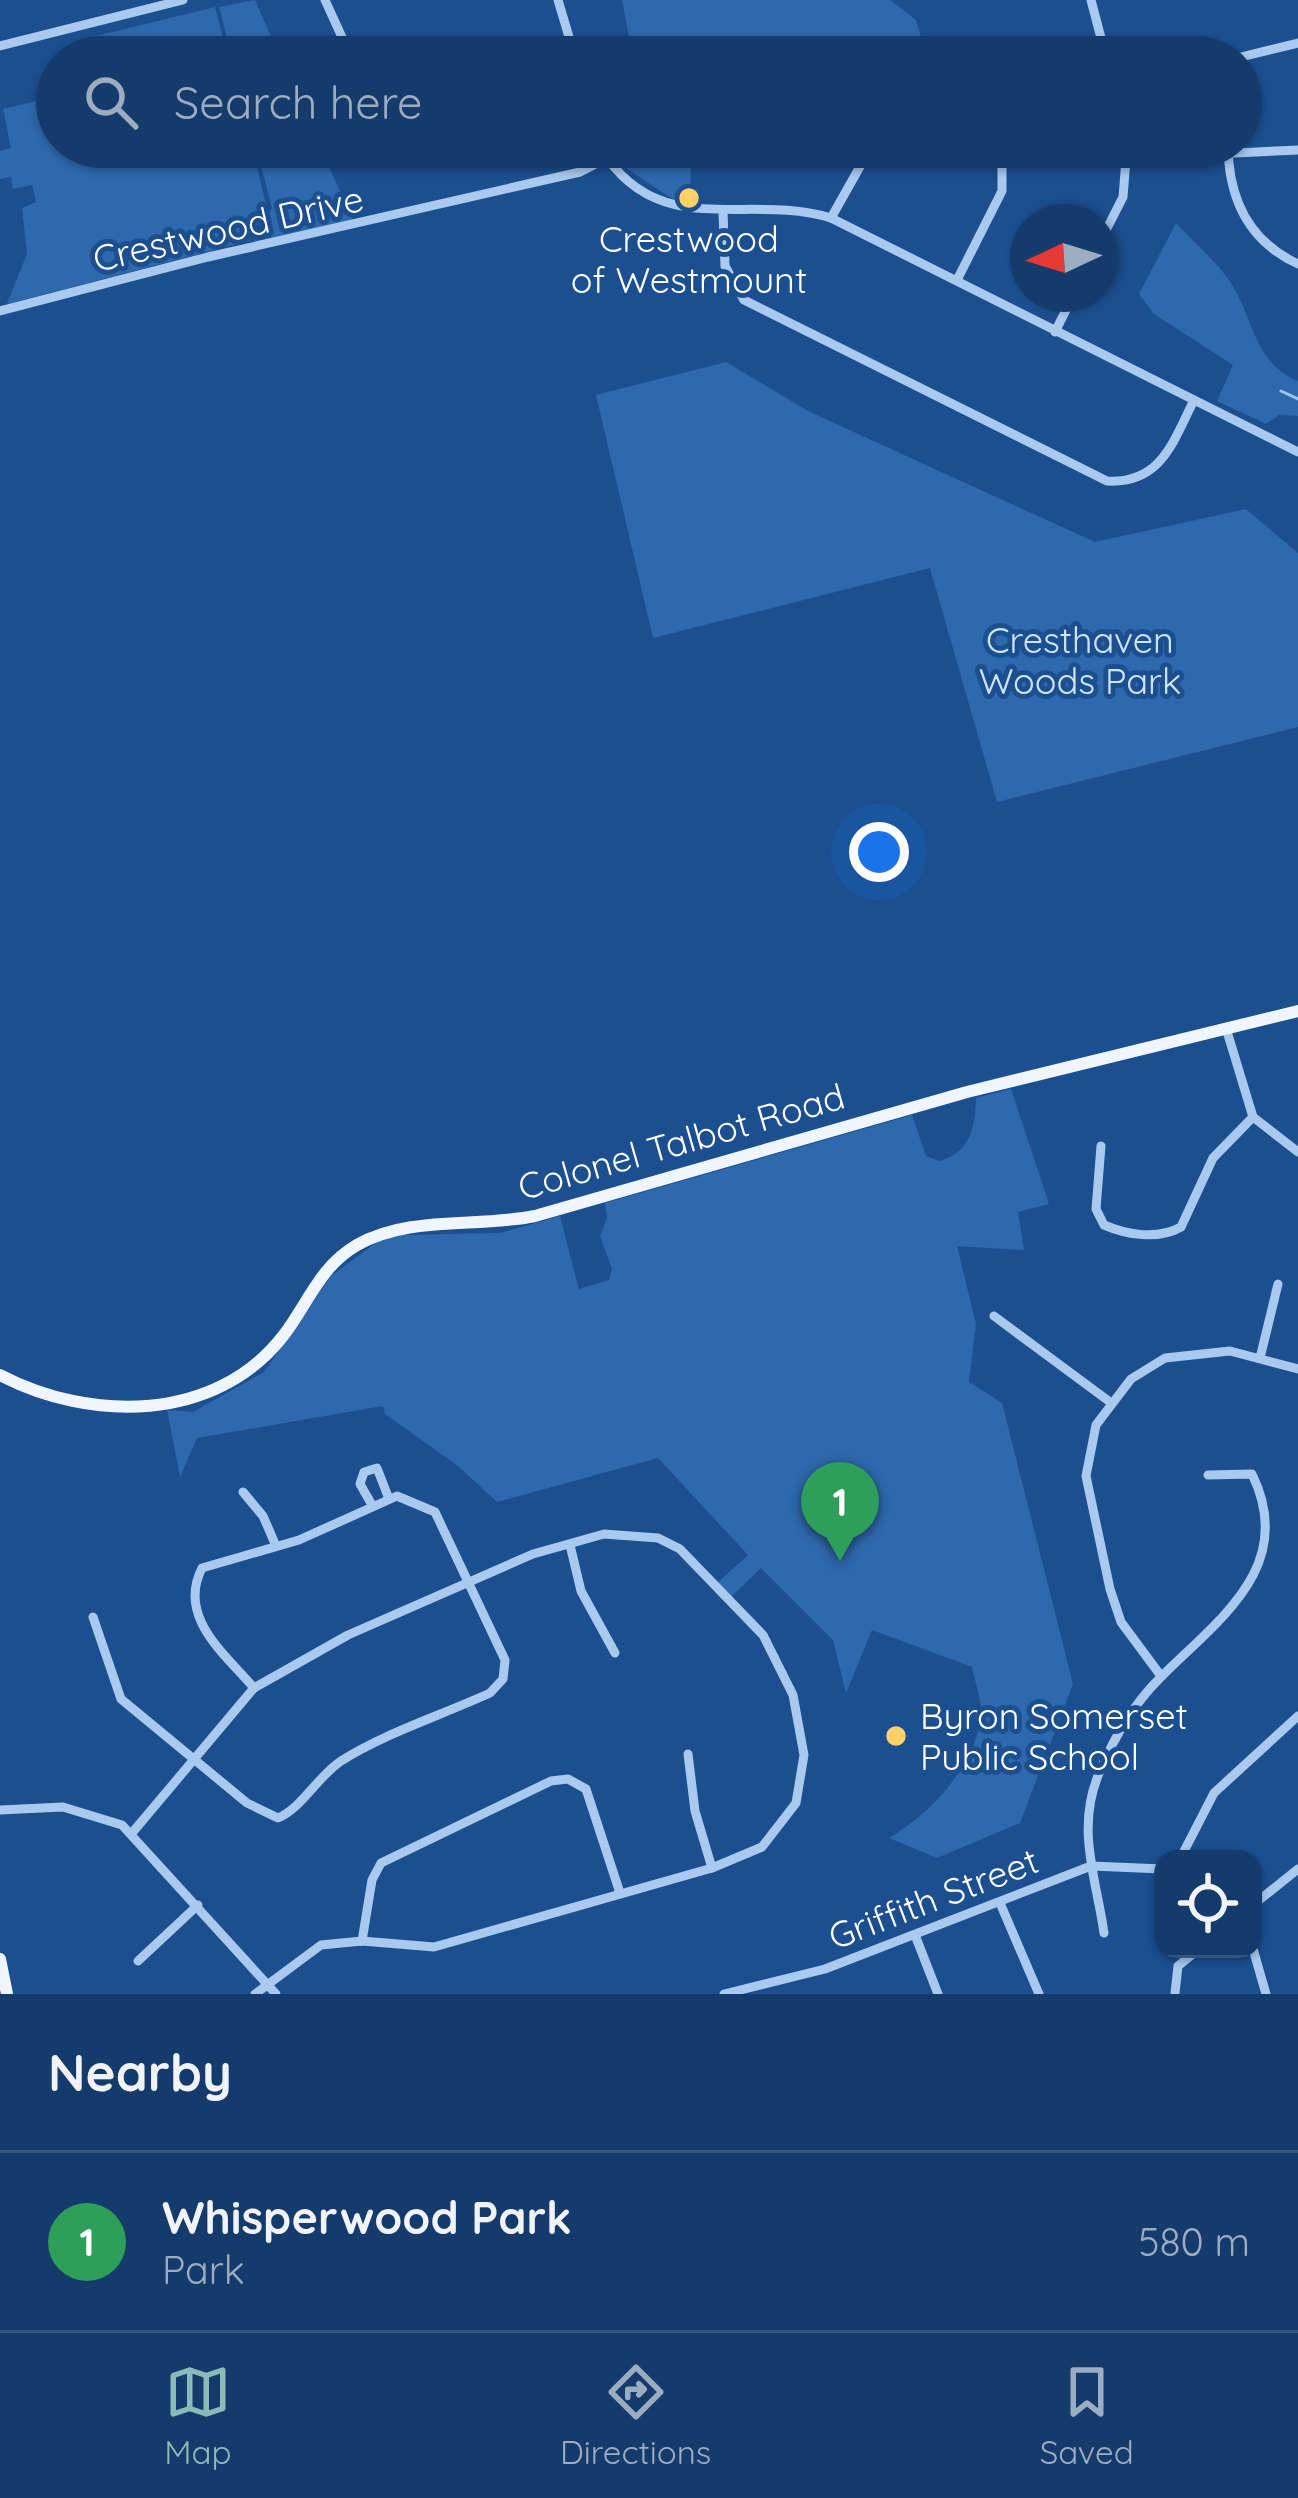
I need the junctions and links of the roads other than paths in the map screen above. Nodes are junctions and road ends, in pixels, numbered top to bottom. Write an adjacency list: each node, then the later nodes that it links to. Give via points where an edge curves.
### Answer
1 (183, 0): 5 (street)
2 (325, 0): 6 (street)
3 (558, 0): 7 (street)
4 (1091, 0): 8 (street)
5 (40, 36)
6 (341, 36)
7 (569, 36)
8 (1100, 36)
9 (36, 37): 11 (street)
10 (1298, 43): 12 (street)
11 (0, 46)
12 (1262, 52)
13 (1262, 150): 14 (street)
14 (1298, 150)
15 (588, 168): 26 (street, Crestwood Drive)
16 (617, 168): 22 (street, via 660,201)
17 (859, 168): 23 (street)
18 (1002, 168): 25 (street, via 1002,191)
19 (1126, 168): 21 (street)
20 (1231, 168): 24 (street, via 1237,208 1276,254)
21 (1118, 207)
22 (723, 212): 23 (street, via 785,206); 29 (street, via 725,266 744,300 1107,482 1128,482 1162,464)
23 (831, 218): 25 (street)
24 (1298, 264)
25 (957, 280): 28 (street)
26 (0, 311)
27 (1065, 312): 28 (street)
28 (1055, 332): 29 (street)
29 (1194, 400): 30 (street)
30 (1298, 452)
31 (1298, 1012): 32 (main road, Colonel Talbot Road)
32 (1226, 1028): 33 (street); 40 (main road, Colonel Talbot Road, via 967,1092 535,1216 371,1238 318,1277 257,1365 182,1399 126,1411 72,1406)
33 (1252, 1118): 34 (street, via 1213,1158 1181,1226 1162,1235 1104,1225 1096,1209); 35 (street)
34 (1101, 1146)
35 (1298, 1152)
36 (1278, 1284): 38 (street)
37 (994, 1316): 41 (street)
38 (1260, 1358): 39 (street); 41 (street, via 1212,1350 1165,1358)
39 (1298, 1369)
40 (0, 1376)
41 (1111, 1402): 53 (street, via 1088,1448 1086,1476 1121,1622)
42 (1208, 1475): 44 (street, via 1252,1474)
43 (243, 1492): 48 (street)
44 (1278, 1498)
45 (389, 1499): 46 (street); 46 (street, via 377,1468 364,1472 360,1484); 49 (street, via 435,1512)
46 (372, 1505): 48 (street)
47 (569, 1545): 49 (street); 52 (street, via 580,1591); 62 (street, via 632,1534 680,1550 763,1635 782,1668 801,1730 804,1783 762,1847)
48 (276, 1546): 54 (street, via 211,1563 195,1582 200,1625)
49 (468, 1581): 54 (street); 57 (street, via 505,1660 503,1679 490,1693 344,1759 278,1818)
50 (1245, 1613): 53 (street)
51 (93, 1617): 57 (street, via 121,1700)
52 (615, 1653)
53 (1161, 1676): 61 (street, via 1126,1719 1099,1772 1088,1812)
54 (254, 1688): 57 (street)
55 (1298, 1716): 60 (street, via 1214,1793)
56 (688, 1754): 62 (street)
57 (193, 1758): 59 (street)
58 (0, 1810): 59 (street, via 63,1808)
59 (132, 1833): 68 (street)
60 (1185, 1850)
61 (1091, 1866): 63 (street, Griffith Street); 67 (street, Griffith Street); 69 (street)
62 (712, 1868): 65 (street)
63 (1154, 1869)
64 (1298, 1869): 66 (street)
65 (620, 1894): 71 (street, via 434,1947); 71 (street, via 586,1789 551,1781 381,1863)
66 (1262, 1898)
67 (1000, 1903): 70 (street, Griffith Street); 83 (street)
68 (198, 1905): 75 (street); 76 (street)
69 (1104, 1934)
70 (915, 1935): 81 (street, Griffith Street); 82 (street)
71 (362, 1941): 76 (street, via 321,1945)
72 (1188, 1958): 77 (street, via 1178,1966)
73 (1256, 1958): 84 (street)
74 (0, 1959): 78 (main road)
75 (138, 1961)
76 (267, 1984): 79 (street); 80 (street)
77 (1175, 1993)
78 (7, 1994)
79 (255, 1994)
80 (276, 1994)
81 (724, 1994)
82 (938, 1994)
83 (1039, 1994)
84 (1266, 1994)

